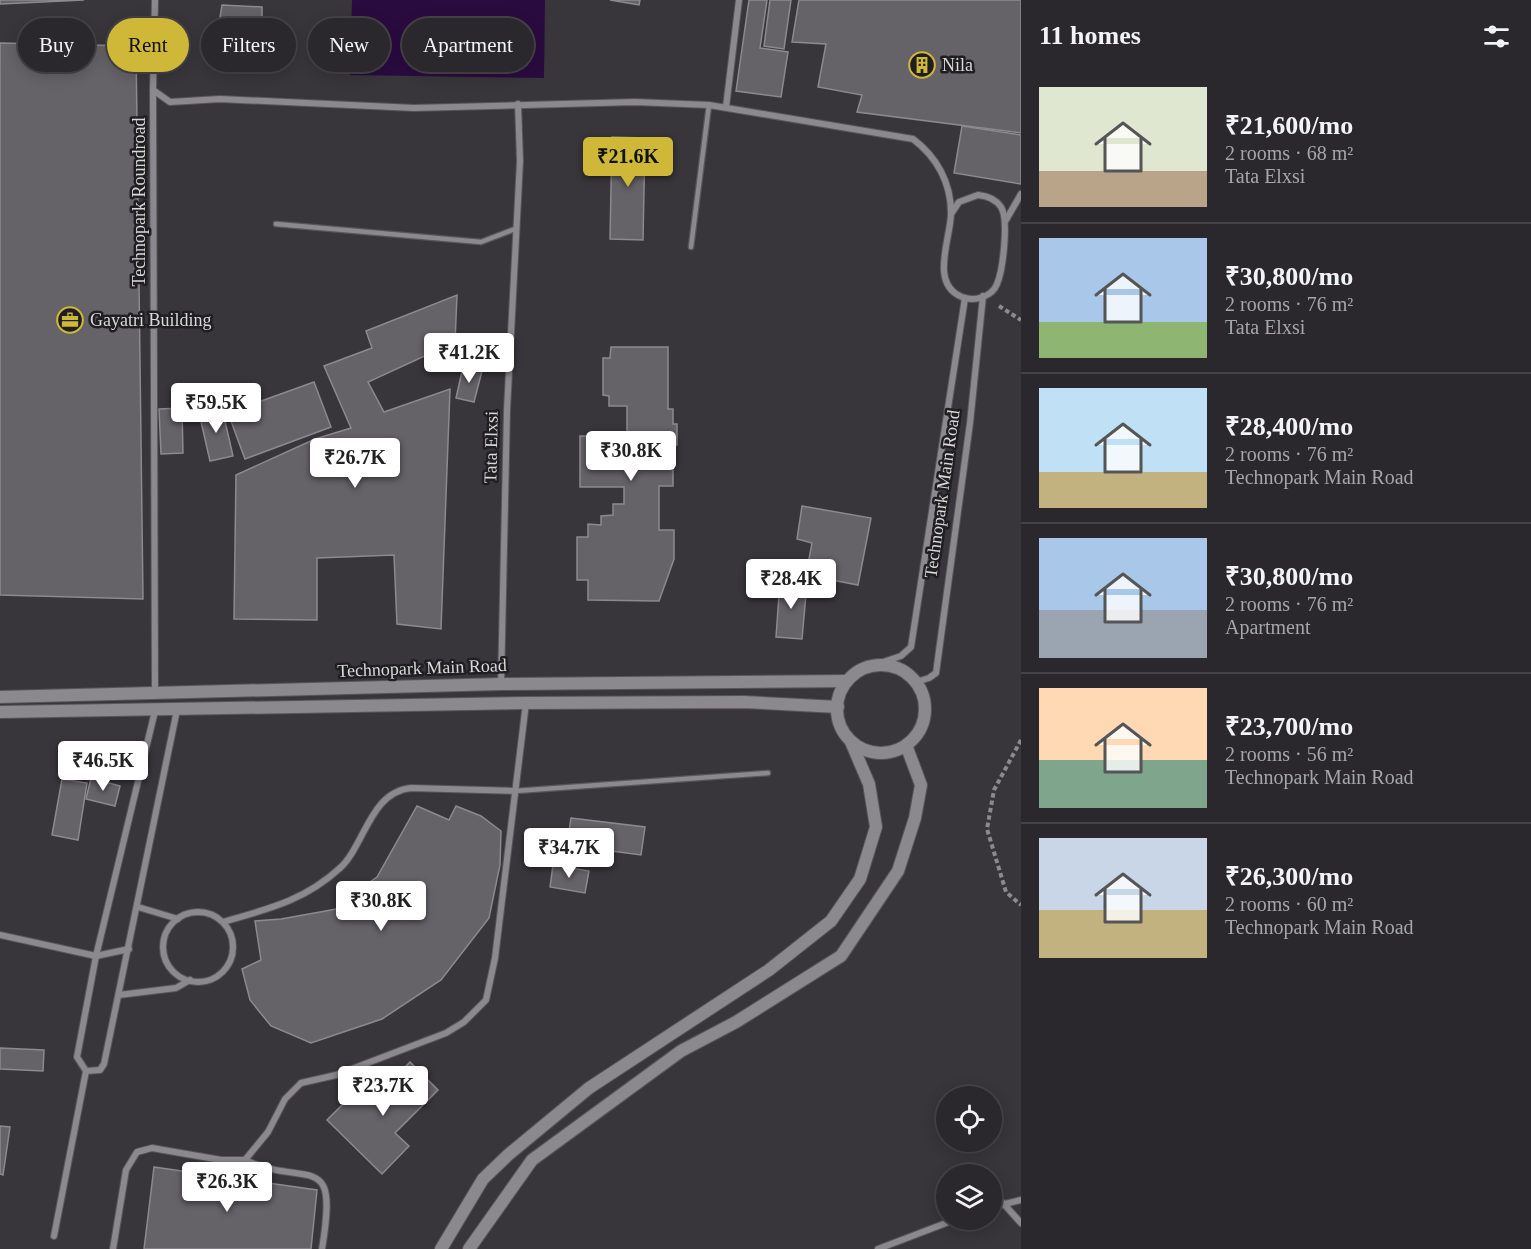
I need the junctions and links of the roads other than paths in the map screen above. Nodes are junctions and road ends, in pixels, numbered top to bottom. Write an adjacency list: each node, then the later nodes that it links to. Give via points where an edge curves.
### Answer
1 (155, 0): 3 (street, Technopark Roundroad)
2 (739, 0): 6 (street)
3 (153, 90): 4 (street, via 170,102 220,99 414,108); 19 (street, Technopark Roundroad)
4 (518, 104): 5 (street); 11 (street, Tata Elxsi, via 520,161)
5 (709, 105): 6 (street); 12 (lane)
6 (726, 107): 8 (street, via 913,139 939,165 948,188)
7 (1021, 194): 9 (street)
8 (951, 214): 9 (street, via 959,202 978,195 997,202); 14 (street, via 944,275 953,292)
9 (1005, 221): 13 (street, via 997,284)
10 (276, 224): 11 (lane, via 481,242)
11 (515, 229): 18 (street, Tata Elxsi)
12 (691, 248)
13 (983, 296): 14 (street); 17 (street, Technopark Main Road, via 936,673)
14 (965, 298): 15 (street, via 911,647 901,656)
15 (874, 665): 16 (street); 17 (street, via 897,668)
16 (846, 681): 18 (street, Technopark Main Road); 23 (street)
17 (916, 682): 28 (street, via 923,694 923,722)
18 (501, 684): 20 (street, Technopark Main Road)
19 (155, 693): 20 (street, Technopark Main Road); 21 (street, Technopark Main Road); 25 (street)
20 (178, 693): 24 (street)
21 (0, 698)
22 (526, 703): 23 (street, via 744,702); 24 (street); 30 (street)
23 (838, 707): 27 (street, via 844,734)
24 (178, 709): 25 (street); 31 (street)
25 (155, 711): 26 (street); 36 (street)
26 (0, 712)
27 (851, 742): 28 (street, via 884,753); 48 (street, via 869,784 876,827 860,879 831,921 769,970 590,1088 508,1155 483,1179)
28 (906, 745): 49 (street, via 921,785 915,818 898,871 841,956 736,1022 681,1051 532,1160)
29 (768, 772): 30 (lane)
30 (515, 791): 33 (street, via 396,791 373,814 342,867 316,888 296,900); 40 (street, via 495,958 486,1000 465,1022 446,1033 336,1075 301,1083 285,1099 268,1132)
31 (138, 908): 32 (street); 35 (street)
32 (178, 919): 33 (street, via 206,913); 37 (street, via 167,931 164,953 173,972)
33 (224, 922): 37 (street, via 233,945 227,967 208,981)
34 (0, 935): 36 (street)
35 (129, 949): 36 (street); 38 (street)
36 (96, 957): 39 (street, via 77,1056)
37 (190, 980): 38 (street, via 176,988)
38 (119, 995): 39 (street, via 104,1064 100,1070)
39 (86, 1071): 45 (street)
40 (245, 1160): 46 (street, via 221,1160 152,1148 137,1152 126,1170); 47 (street, via 323,1182 327,1211)
41 (1021, 1200): 42 (street)
42 (1003, 1203): 43 (street)
43 (1021, 1223)
44 (936, 1227): 50 (street)
45 (54, 1236)
46 (113, 1249)
47 (322, 1249)
48 (441, 1249)
49 (468, 1249)
50 (878, 1249)

